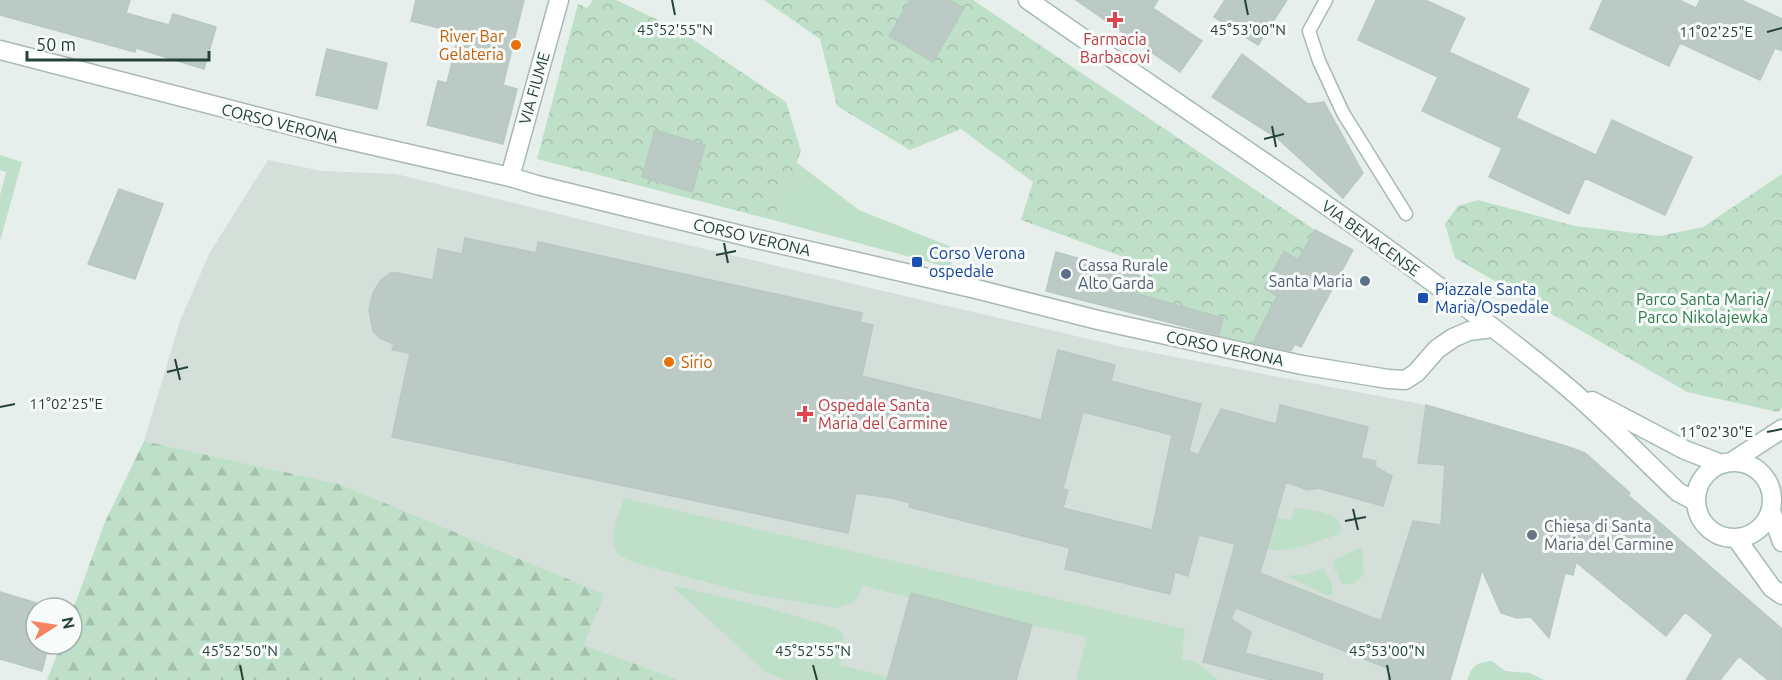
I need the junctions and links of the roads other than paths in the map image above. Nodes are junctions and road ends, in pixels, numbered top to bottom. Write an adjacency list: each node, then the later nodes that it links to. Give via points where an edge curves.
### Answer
1 (559, 0): 5 (street, VIA FIUME)
2 (1028, 0): 7 (street, VIA BENACENSE, via 1352,222)
3 (1326, 0): 6 (lane, via 1309,31 1319,61 1343,113)
4 (0, 50): 5 (street, CORSO VERONA, via 340,138)
5 (510, 177): 7 (street, CORSO VERONA, via 1098,320 1302,365 1388,379 1405,380 1453,338)
6 (1406, 214)
7 (1493, 328): 8 (street, VIA BENACENSE)
8 (1574, 392): 10 (street, via 1685,450); 12 (street, VIA BENACENSE, via 1678,492)
9 (1782, 429): 10 (street)
10 (1726, 462): 12 (street, via 1709,469 1701,478); 13 (street, via 1745,462 1756,468 1770,488)
11 (1782, 482): 13 (street)
12 (1695, 501): 14 (street, via 1703,524 1724,537)
13 (1772, 505): 14 (street, via 1766,522 1758,530); 15 (street)
14 (1736, 538): 16 (street, via 1772,588)
15 (1782, 542)
16 (1782, 595)

